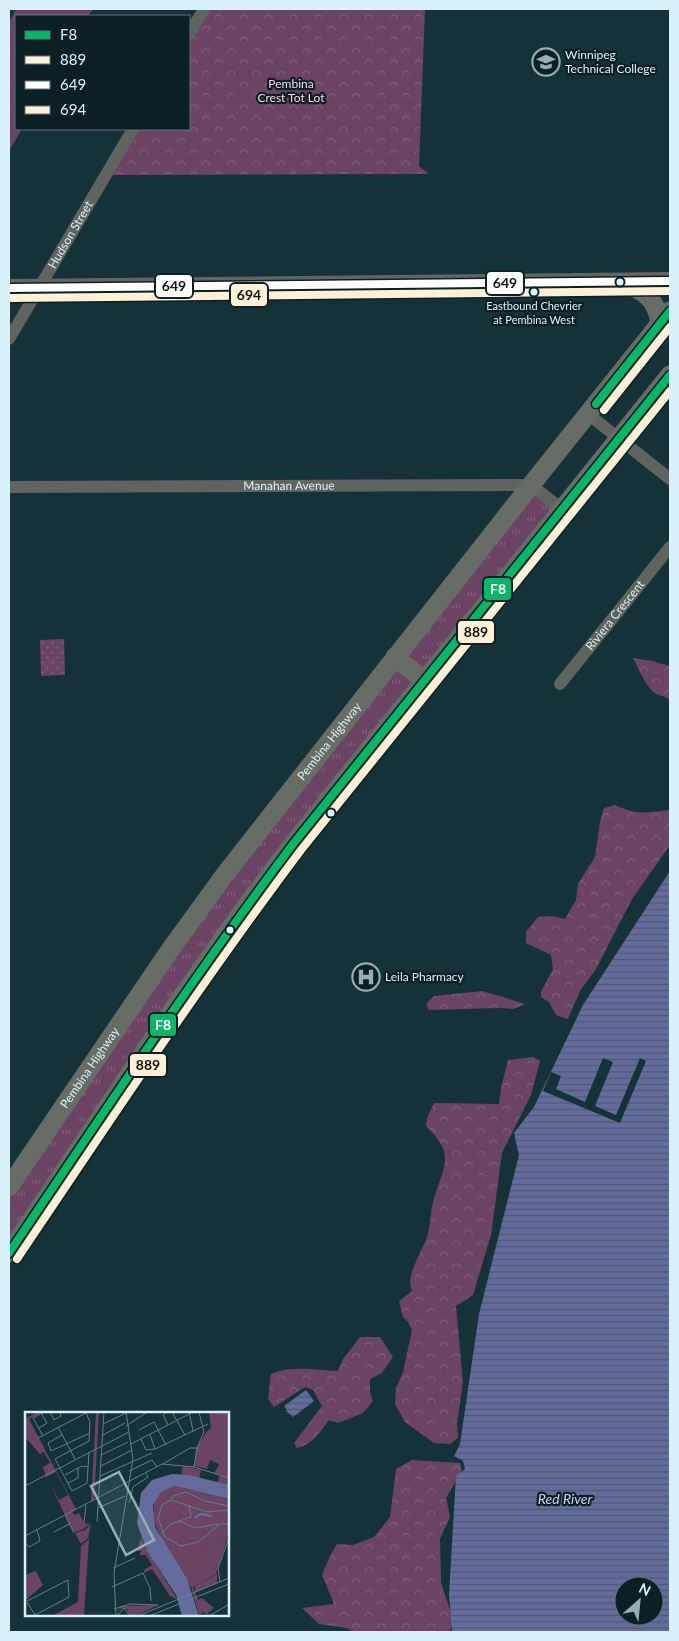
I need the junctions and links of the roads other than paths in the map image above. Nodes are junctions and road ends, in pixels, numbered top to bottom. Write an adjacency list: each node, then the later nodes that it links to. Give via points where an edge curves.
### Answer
1 (204, 9): 2 (street)
2 (190, 32)
3 (132, 130): 7 (street, Hudson Street)
4 (670, 281): 5 (street)
5 (622, 283): 7 (street); 8 (main road, via 635,287 649,298)
6 (9, 288): 7 (street)
7 (40, 288): 9 (street, Hudson Street)
8 (665, 317): 11 (main road, Pembina Highway)
9 (9, 340)
10 (670, 375): 12 (main road)
11 (588, 414): 12 (street); 14 (main road, Pembina Highway)
12 (619, 439): 13 (street); 16 (main road)
13 (670, 479)
14 (531, 486): 15 (street, Manahan Avenue); 16 (street); 18 (main road, Pembina Highway)
15 (9, 487)
16 (562, 509): 19 (main road)
17 (670, 547): 20 (street, Riviera Crescent)
18 (395, 657): 19 (main road); 21 (main road, Pembina Highway, via 220,881)
19 (424, 680): 22 (main road, via 244,909)
20 (560, 684)
21 (9, 1187)
22 (9, 1253)

